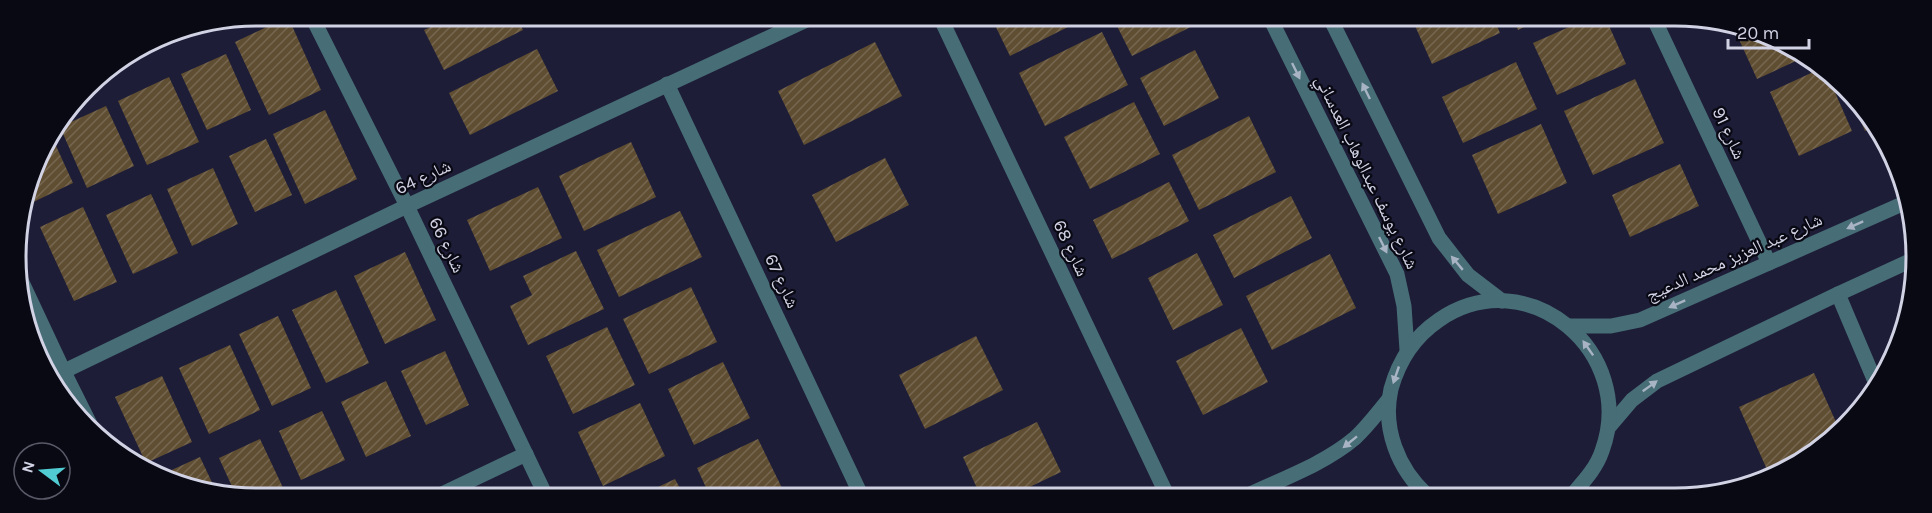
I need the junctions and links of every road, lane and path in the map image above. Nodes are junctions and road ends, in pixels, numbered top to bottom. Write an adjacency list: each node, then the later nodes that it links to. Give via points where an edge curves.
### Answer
1 (317, 26): 9 (street, شارع 66)
2 (793, 26): 7 (street, شارع 64)
3 (944, 26): 27 (street, شارع 68)
4 (1274, 26): 16 (street, شارع يوسف عبدالوهاب العدساني, one-way to 16, via 1397,274)
5 (1334, 26): 13 (street, شارع يوسف عبدالوهاب العدساني, one-way to 5, via 1468,275 1439,238)
6 (1657, 26): 10 (street, شارع 91)
7 (667, 84): 9 (street, شارع 64); 26 (street, شارع 67)
8 (1901, 205): 10 (street, شارع عبد العزيز محمد الدعيج, one-way to 10)
9 (407, 206): 17 (street, شارع 64); 22 (street, شارع 66)
10 (1769, 263): 15 (street, شارع عبد العزيز محمد الدعيج, one-way to 15, via 1640,320 1611,326)
11 (1906, 263): 12 (street)
12 (1838, 294): 18 (street); 21 (street, one-way to 12, via 1656,381)
13 (1502, 301): 15 (street, via 1526,304); 16 (street, via 1474,304 1448,314 1425,329)
14 (31, 306): 17 (street)
15 (1570, 326): 21 (street, one-way to 15, via 1609,399 1602,372 1589,347)
16 (1407, 350): 20 (street, one-way to 20, via 1395,373)
17 (58, 375): 19 (street)
18 (1873, 377)
19 (66, 388)
20 (1389, 399): 28 (street, one-way to 28, via 1366,428 1335,453); 29 (street, via 1390,429 1398,458)
21 (1608, 427): 23 (street, via 1602,452)
22 (526, 454): 24 (street); 25 (street, شارع 66)
23 (1590, 475): 30 (street); 31 (street)
24 (455, 488)
25 (542, 488)
26 (858, 488)
27 (1164, 488)
28 (1263, 488)
29 (1419, 488)
30 (1578, 488)
31 (1589, 488)

